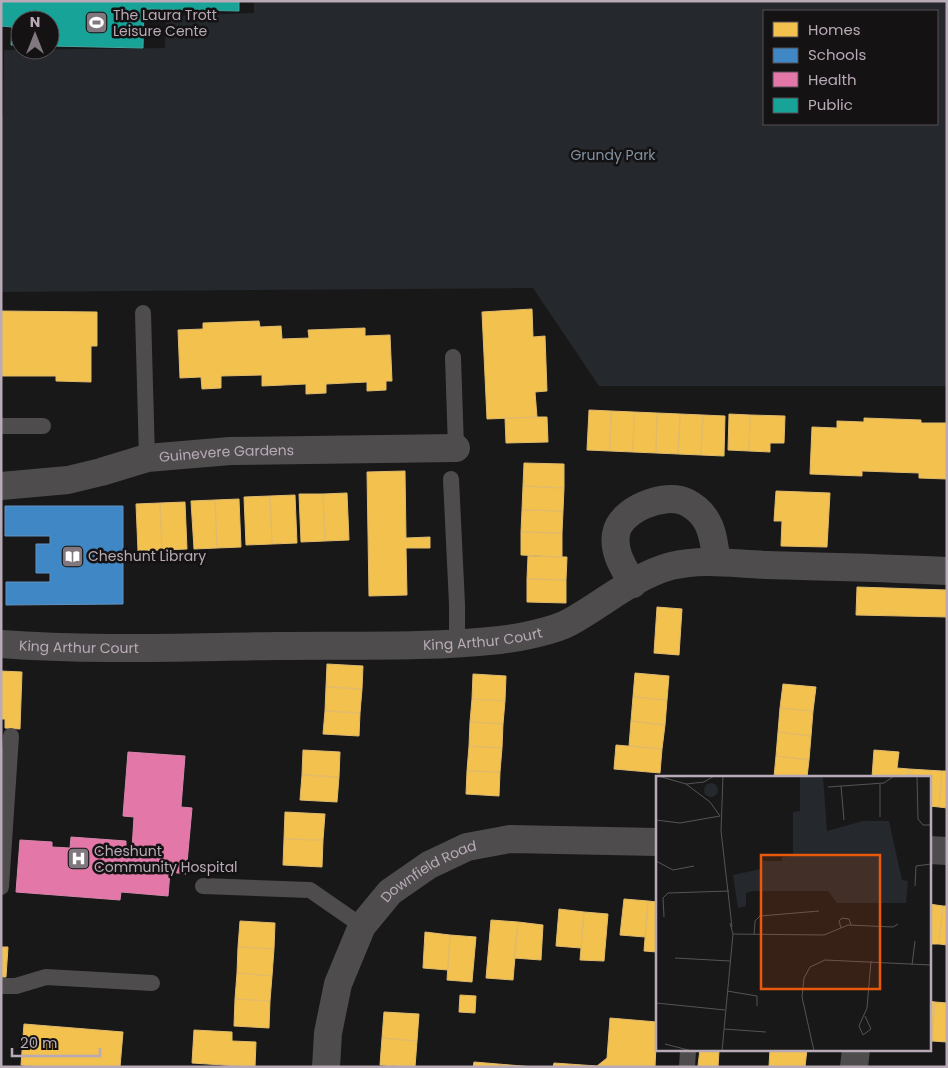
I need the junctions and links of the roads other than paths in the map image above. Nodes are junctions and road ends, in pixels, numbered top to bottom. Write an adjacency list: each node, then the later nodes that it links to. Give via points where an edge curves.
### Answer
1 (143, 313): 6 (lane)
2 (453, 357): 5 (lane)
3 (1, 426): 4 (lane)
4 (43, 426)
5 (456, 448): 6 (street, Guinevere Gardens, via 230,451)
6 (147, 458): 8 (street, Guinevere Gardens, via 68,480)
7 (451, 479): 12 (lane)
8 (1, 486)
9 (716, 561): 10 (street, King Arthur Court); 11 (street, King Arthur Court, via 670,566); 11 (street, via 711,530 697,510 678,500 644,504 631,511 616,531 618,558)
10 (947, 571)
11 (633, 584): 12 (street, King Arthur Court, via 567,624 501,640)
12 (457, 642): 13 (street, King Arthur Court, via 395,646 191,648 66,648)
13 (1, 644)
14 (11, 736): 19 (lane)
15 (656, 842): 20 (street, Downfield Road, via 510,838 467,847 429,865 390,892)
16 (930, 850): 17 (street)
17 (947, 851)
18 (203, 886): 20 (lane, via 310,890)
19 (1, 887)
20 (362, 926): 24 (street, Downfield Road, via 338,984 328,1033)
21 (152, 983): 22 (lane, via 46,976 16,986)
22 (1, 986)
23 (856, 1050): 25 (street)
24 (326, 1067)
25 (854, 1067)

